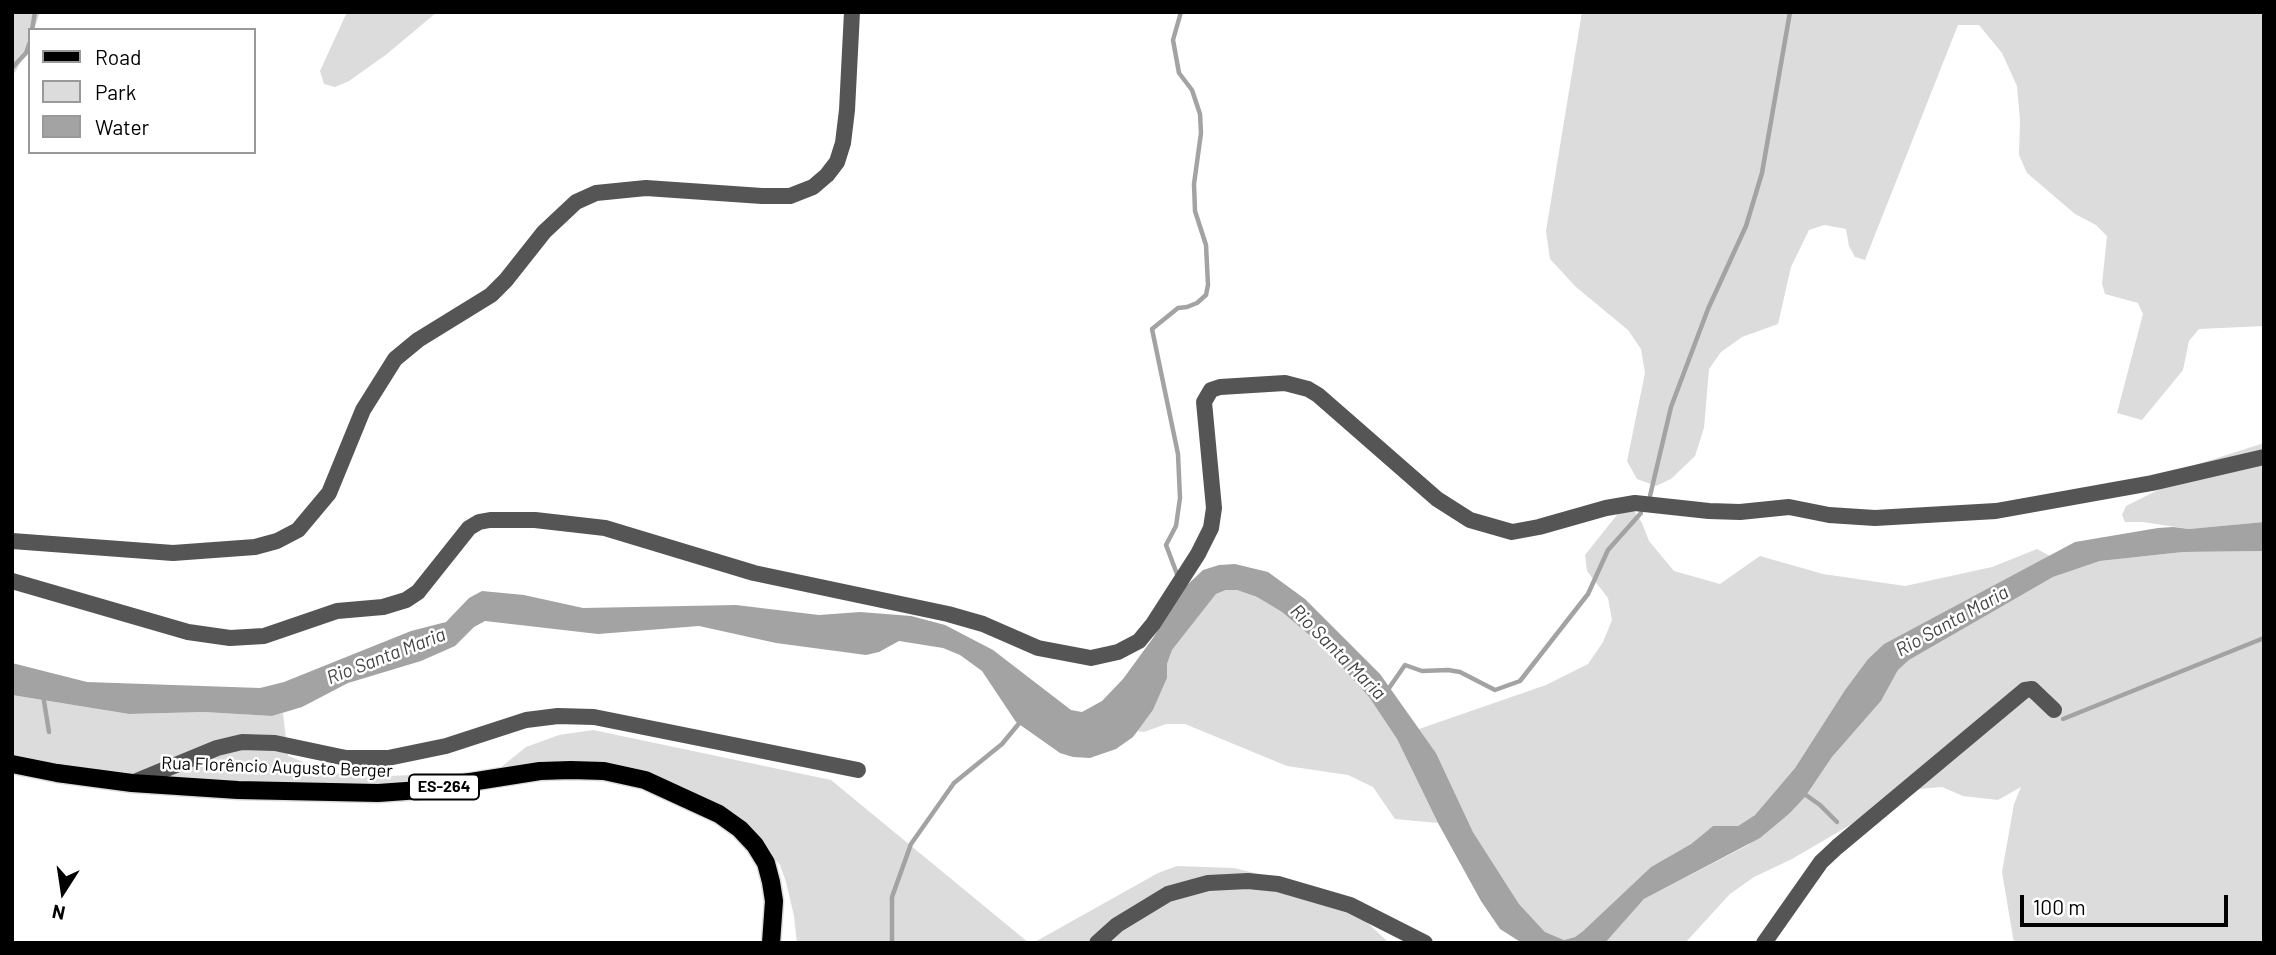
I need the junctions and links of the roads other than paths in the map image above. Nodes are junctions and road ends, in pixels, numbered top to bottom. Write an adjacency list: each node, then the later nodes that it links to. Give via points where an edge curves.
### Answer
1 (852, 12): 3 (street, via 843,143 827,175 813,187 790,196 646,188 596,193 576,202 491,295 394,359 363,410 329,493 298,530 255,547 173,553)
2 (2264, 457): 4 (street, via 1996,511 1874,518 1788,507 1740,512 1635,503 1512,532 1470,520 1437,499 1308,389 1285,383 1220,387 1211,390 1205,402 1214,508 1211,528 1139,641 1091,658 1038,648 948,614 754,573 605,527 535,520 490,520 469,528 418,592 406,600 337,611 264,636 230,638 188,632)
3 (12, 541)
4 (12, 581)
5 (2054, 710): 12 (street, via 2032,689 2025,690 1821,862)
6 (12, 764): 8 (main road, Rua Florêncio Augusto Berger / ES-264)
7 (858, 770): 8 (street, via 594,717 558,716 526,720 446,746 388,758 346,758 275,743 242,742)
8 (132, 783): 9 (main road, Rua Florêncio Augusto Berger / ES-264, via 378,793 540,771 604,771 645,780 719,814 755,845 771,882)
9 (771, 943)
10 (1097, 943): 11 (street, via 1168,894 1208,883 1248,881 1278,884 1350,905)
11 (1425, 943)
12 (1764, 943)

